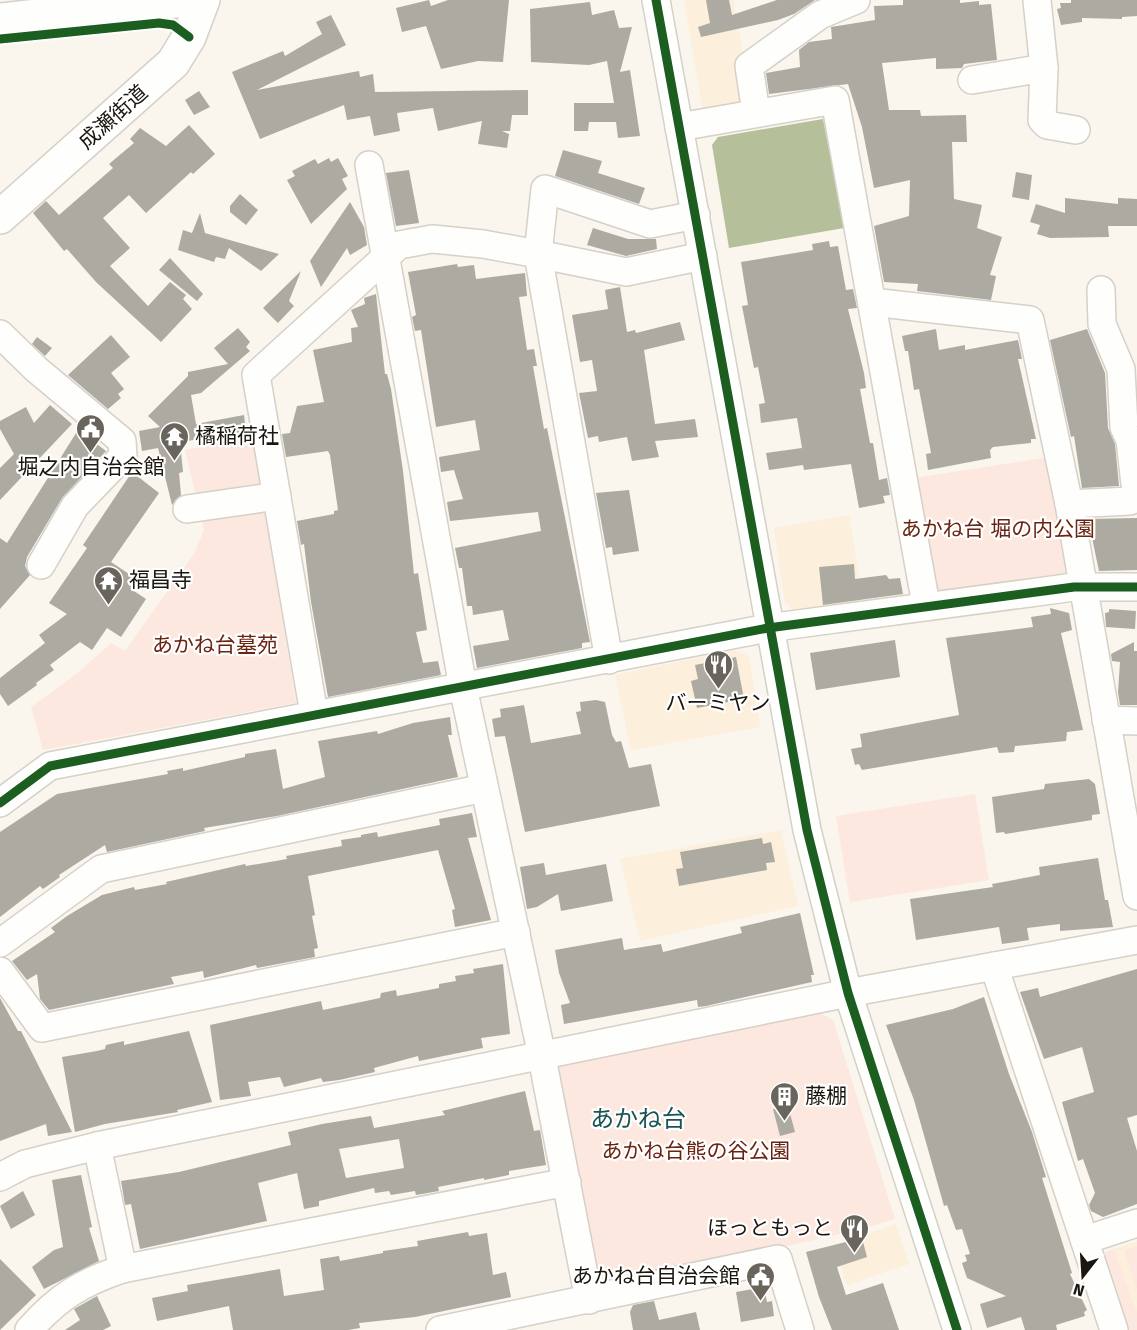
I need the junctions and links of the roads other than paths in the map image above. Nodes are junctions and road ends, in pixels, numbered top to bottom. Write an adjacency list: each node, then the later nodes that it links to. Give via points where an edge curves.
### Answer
1 (184, 0): 6 (main road)
2 (203, 0): 14 (main road, 成瀬街道, via 173,63)
3 (656, 0): 10 (street)
4 (856, 0): 9 (street, via 820,15 748,66)
5 (1037, 0): 7 (street)
6 (0, 20)
7 (1044, 68): 8 (street); 11 (street, via 1042,120 1047,125)
8 (972, 80)
9 (756, 113): 10 (street); 19 (street, via 835,100)
10 (679, 127): 13 (street)
11 (1076, 130)
12 (369, 165): 16 (street)
13 (696, 215): 15 (street, via 650,224 545,189); 17 (street)
14 (0, 217)
15 (538, 254): 16 (street, via 432,240 399,244); 17 (street, via 626,272); 29 (street)
16 (387, 256): 21 (street, via 256,375); 30 (street)
17 (703, 256): 28 (street)
18 (1101, 290): 22 (street, via 1102,324 1121,369 1124,427 1130,440 1136,493 1130,501)
19 (872, 302): 22 (street, via 1030,320); 27 (street)
20 (0, 334): 24 (street, via 122,441 123,456 75,506)
21 (277, 496): 23 (street); 31 (street)
22 (1069, 504): 25 (street)
23 (187, 509)
24 (40, 565)
25 (1082, 587): 26 (street); 27 (street); 32 (street)
26 (1137, 588)
27 (926, 606): 28 (street)
28 (768, 628): 29 (street); 43 (street, via 807,830)
29 (609, 660): 30 (street)
30 (463, 687): 31 (street); 34 (street)
31 (314, 714): 35 (street, via 50,766)
32 (1106, 720): 33 (street); 36 (street)
33 (1137, 721)
34 (484, 788): 38 (street); 40 (street, via 101,869)
35 (0, 803)
36 (1130, 819): 37 (street)
37 (1137, 896)
38 (516, 932): 42 (street, via 42,1028); 44 (street)
39 (1137, 940): 41 (street)
40 (0, 943)
41 (994, 966): 43 (street); 49 (street)
42 (0, 971)
43 (848, 993): 44 (street); 55 (street)
44 (542, 1054): 45 (street); 47 (street)
45 (97, 1146): 46 (street, via 25,1164); 50 (street)
46 (0, 1177)
47 (567, 1182): 50 (street); 51 (street)
48 (1137, 1223): 49 (street)
49 (1085, 1240): 56 (street)
50 (123, 1269): 52 (street, via 84,1282 50,1306)
51 (589, 1300): 53 (street); 54 (street, via 778,1259)
52 (29, 1330)
53 (440, 1330)
54 (800, 1330)
55 (957, 1330)
56 (1114, 1330)

